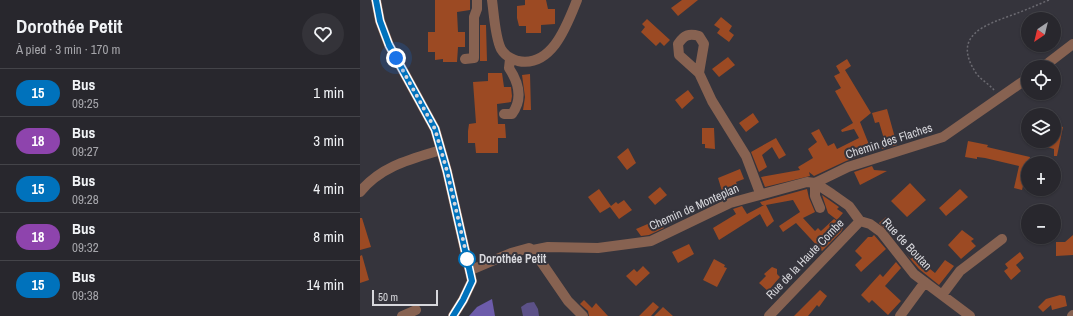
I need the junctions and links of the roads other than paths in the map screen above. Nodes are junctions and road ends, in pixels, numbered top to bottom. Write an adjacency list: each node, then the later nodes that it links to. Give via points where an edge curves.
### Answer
1 (376, 0): 12 (street, via 389,45 424,106)
2 (477, 0): 6 (street, via 474,18 474,58)
3 (492, 0): 7 (street, via 501,49)
4 (576, 0): 7 (street, via 555,46 539,60 525,62)
5 (1073, 44): 8 (street)
6 (465, 59)
7 (510, 59): 11 (street, via 509,68 518,81 518,106 512,114)
8 (1052, 60)
9 (699, 73): 15 (street, via 712,101 746,156)
10 (1021, 83): 13 (street, Chemin des Flaches, via 943,138 848,167)
11 (504, 114)
12 (441, 150): 14 (street, via 407,159 380,174); 20 (street)
13 (815, 183): 15 (street, Chemin de Monteplan, via 807,182); 16 (street, via 815,196); 17 (street, Rue de Boutan, via 849,206)
14 (360, 192)
15 (760, 193): 19 (street, Chemin de Monteplan, via 730,203 651,241 598,248)
16 (820, 208)
17 (860, 221): 21 (street, Rue de Boutan, via 881,232 914,274); 27 (street, Rue de la Haute Combe)
18 (1002, 239): 22 (street, via 960,271)
19 (533, 250): 20 (street, Chemin de Monteplan, via 525,248); 26 (street, via 568,301)
20 (471, 270): 25 (street, via 472,281)
21 (925, 282): 22 (street, Rue de Boutan); 28 (street)
22 (942, 295): 29 (street, Rue de Boutan)
23 (416, 310): 24 (street)
24 (402, 316)
25 (453, 316)
26 (583, 316)
27 (769, 316)
28 (900, 316)
29 (970, 316)

